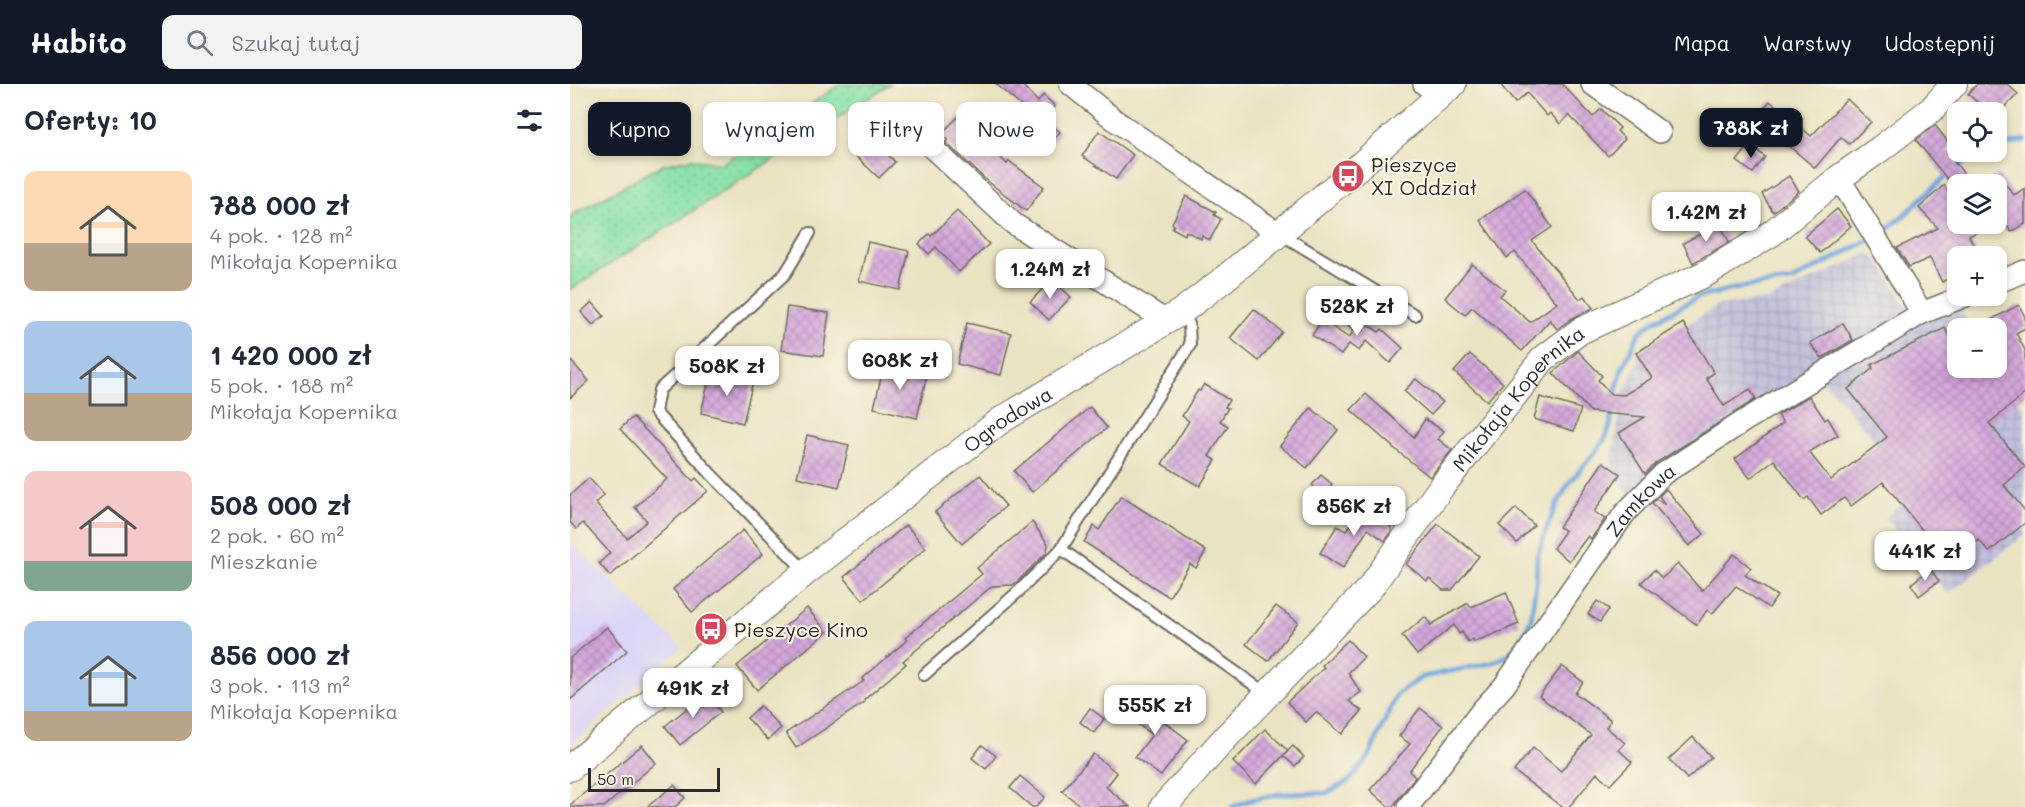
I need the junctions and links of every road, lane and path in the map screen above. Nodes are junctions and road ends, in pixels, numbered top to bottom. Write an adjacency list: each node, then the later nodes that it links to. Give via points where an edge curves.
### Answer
1 (1070, 84): 9 (street, via 1116,121)
2 (1592, 84): 5 (street)
3 (1954, 84): 7 (street, Mikołaja Kopernika, via 1932,109)
4 (1439, 88): 9 (street, Ogrodowa)
5 (1660, 132)
6 (941, 156): 15 (street, via 1014,224)
7 (1839, 178): 13 (street); 19 (street, Mikołaja Kopernika, via 1772,233 1705,274 1580,331 1543,359 1442,486 1370,588)
8 (810, 233): 17 (lane, via 785,274 658,390 655,412)
9 (1278, 233): 14 (lane); 15 (street, Ogrodowa)
10 (2025, 271): 11 (street)
11 (2007, 278)
12 (1947, 303): 13 (street, Zamkowa)
13 (1922, 313): 22 (street, Zamkowa, via 1664,474 1625,513 1504,686)
14 (1415, 315)
15 (1174, 317): 16 (lane, via 1189,324 1190,345); 17 (street, Ogrodowa, via 1000,421)
16 (1061, 549): 18 (lane); 19 (lane)
17 (806, 572): 20 (street, Ogrodowa)
18 (924, 675)
19 (1268, 694): 21 (street, Mikołaja Kopernika)
20 (570, 768)
21 (1163, 807)
22 (1408, 807)

